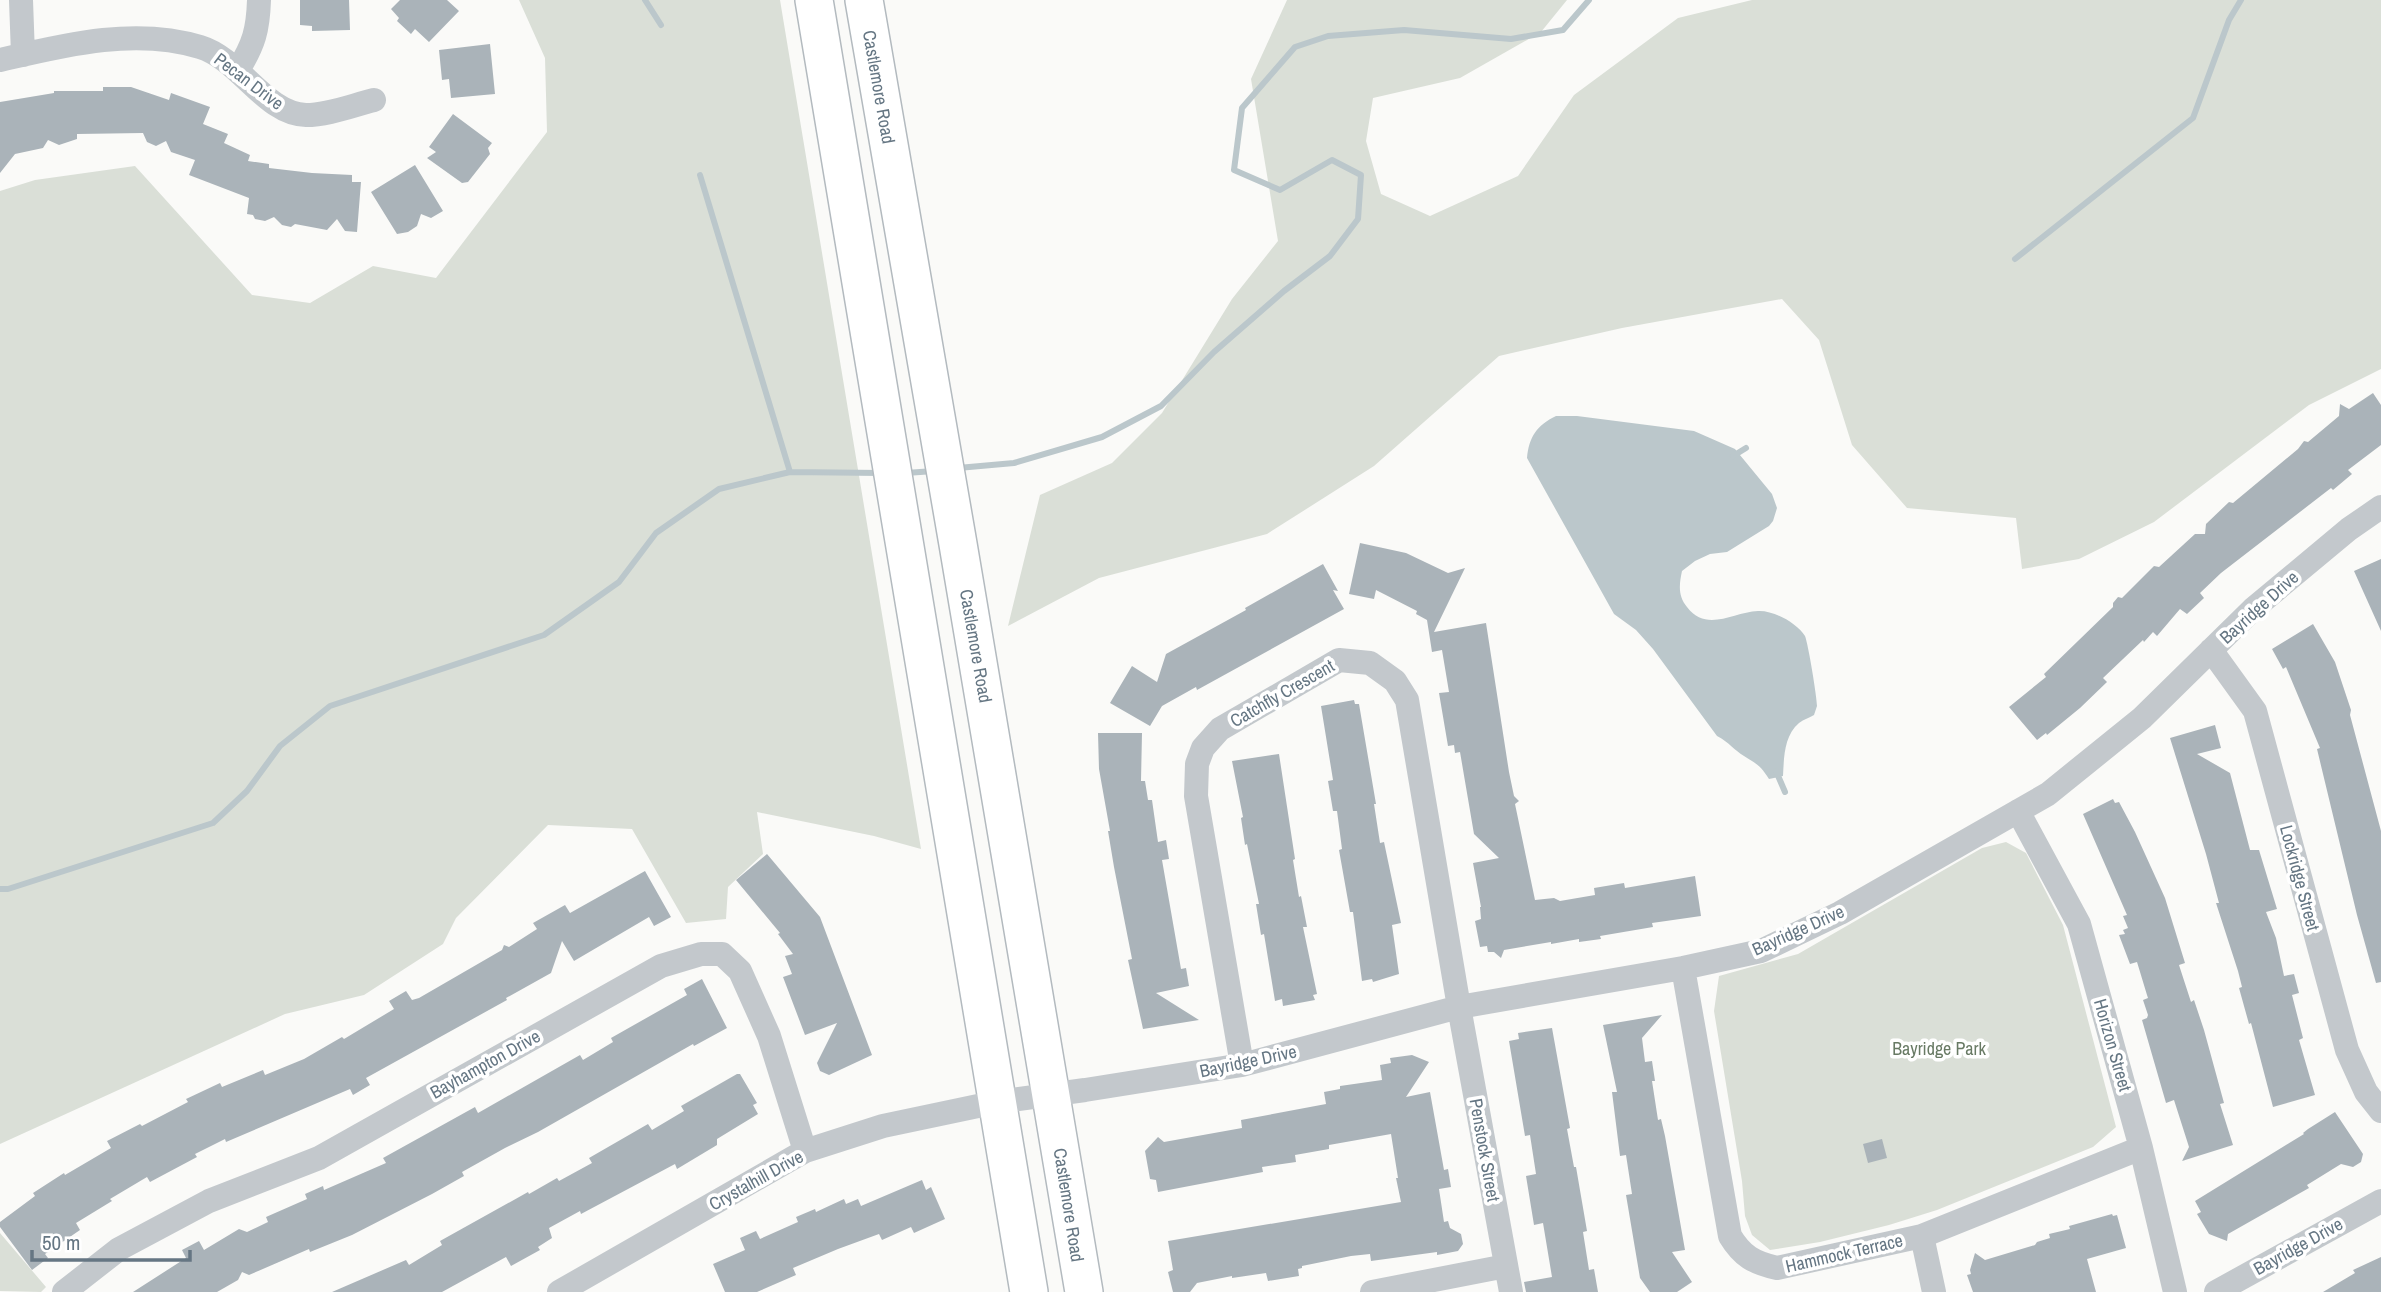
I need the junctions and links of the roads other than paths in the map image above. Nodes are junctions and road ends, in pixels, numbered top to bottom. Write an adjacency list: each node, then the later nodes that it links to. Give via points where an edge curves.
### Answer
1 (21, 0): 5 (street)
2 (259, 0): 6 (street, via 258,27)
3 (814, 0): 15 (main road)
4 (864, 0): 14 (main road, Castlemore Road)
5 (11, 57): 6 (street, Pecan Drive, via 103,39 156,38 203,47)
6 (238, 70): 7 (street, Pecan Drive, via 279,108 305,115)
7 (374, 100)
8 (2381, 507): 9 (street, Bayridge Drive, via 2349,528)
9 (2211, 650): 10 (street, Bayridge Drive, via 2142,718 2048,794); 16 (street, Lockridge Street, via 2255,711 2347,1050 2366,1093)
10 (2018, 811): 11 (street, Bayridge Drive, via 1840,913 1772,946); 17 (street, Horizon Street, via 2079,924)
11 (1683, 968): 12 (street, Bayridge Drive); 20 (street, Hammock Terrace, via 1730,1236 1739,1250 1756,1264 1777,1268)
12 (1459, 1007): 13 (street, Bayridge Drive); 13 (street, Catchfly Crescent, via 1407,700 1395,681 1370,663 1339,660 1220,729 1203,748 1197,764 1196,796); 21 (street, Penstock Street)
13 (1242, 1065): 14 (street, Bayridge Drive)
14 (1051, 1093): 15 (street, Crystalhill Drive); 25 (main road, Castlemore Road)
15 (997, 1102): 18 (street, Crystalhill Drive, via 883,1126); 24 (main road)
16 (2381, 1111)
17 (2141, 1147): 20 (street, Hammock Terrace); 29 (street, Horizon Street)
18 (805, 1151): 22 (street, Crystalhill Drive); 23 (street, Bayhampton Drive, via 769,1036 740,971 722,954 701,954 661,966 319,1158 209,1201 119,1249)
19 (2381, 1201): 30 (street, Bayridge Drive)
20 (1922, 1236): 28 (street)
21 (1506, 1266): 26 (street); 27 (street, Penstock Street)
22 (565, 1290)
23 (64, 1292)
24 (1029, 1292)
25 (1084, 1292)
26 (1372, 1292)
27 (1511, 1292)
28 (1934, 1292)
29 (2175, 1292)
30 (2216, 1292)

